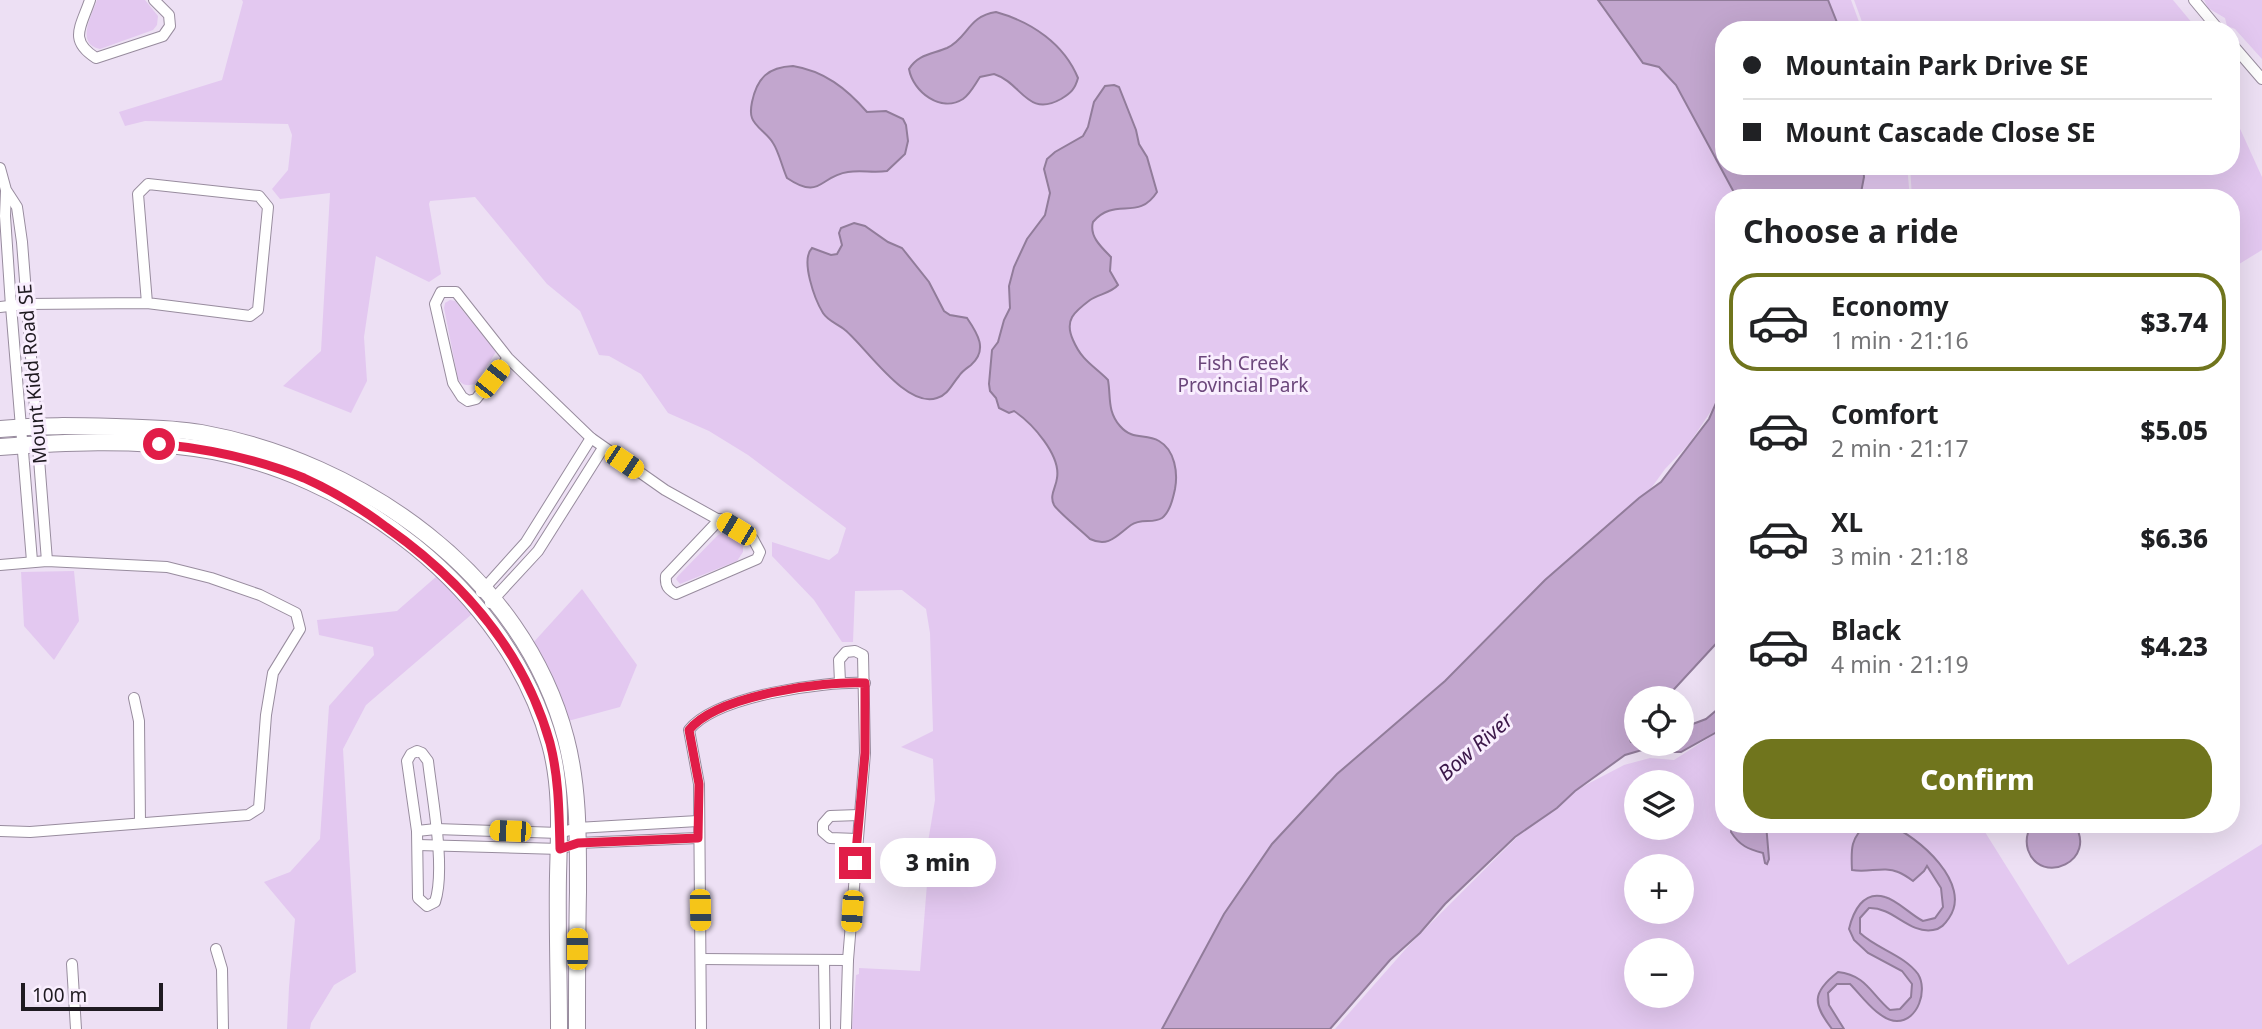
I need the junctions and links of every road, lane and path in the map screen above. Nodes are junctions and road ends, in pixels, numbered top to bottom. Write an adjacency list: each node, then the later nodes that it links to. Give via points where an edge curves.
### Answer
1 (90, 0): 2 (street, via 78,36 83,49 96,58 163,36 170,26 169,15)
2 (154, 0)
3 (2194, 0): 4 (street)
4 (2212, 21)
5 (2240, 53): 6 (street)
6 (2262, 79)
7 (0, 168): 8 (street, Mount Kidd Road SE)
8 (6, 190): 10 (street, Mount Kidd Road SE, via 17,207); 11 (street, Mount Kidd Road SE)
9 (147, 303): 9 (street, via 250,316 258,310 268,207 263,200 148,184 138,194); 10 (street)
10 (26, 304): 11 (street); 13 (street, Mount Kidd Road SE)
11 (6, 307): 13 (street, Mount Kidd Road SE)
12 (508, 358): 12 (street, via 476,399 462,397 453,383 435,304 441,292 456,292); 15 (street)
13 (29, 427): 14 (street); 16 (street, Mount Kidd Road SE); 16 (street, Mount Kidd Road SE); 25 (street, via 199,432 309,464 377,499 438,545)
14 (0, 429)
15 (591, 438): 18 (street); 19 (street)
16 (30, 445): 17 (street); 22 (street, Mount Kidd Road SE); 23 (street, Mount Kidd Road SE); 26 (street, via 140,443 197,448 304,478 408,542)
17 (0, 447)
18 (603, 448): 20 (street, via 665,490); 21 (street)
19 (545, 514): 21 (street); 25 (street)
20 (720, 519): 20 (street, via 666,576 669,589 676,593 757,559 760,552 753,539)
21 (559, 521): 25 (street, via 538,551)
22 (32, 561): 23 (street); 24 (street)
23 (47, 561): 32 (street, via 167,567 260,594 296,613 300,629 273,673 259,808 248,815)
24 (0, 565)
25 (489, 595): 26 (street); 36 (street, via 527,649 558,713 572,765)
26 (476, 606): 39 (street, via 513,657 541,718 555,768)
27 (840, 682): 28 (street); 28 (street, via 839,660 846,652 855,651 863,655); 31 (street, via 754,696 698,719 689,730 699,784)
28 (865, 683): 30 (street)
29 (134, 698): 32 (street, via 139,721)
30 (859, 815): 38 (street); 38 (street, via 830,816 823,824 823,832 830,838)
31 (698, 821): 36 (street); 37 (street)
32 (140, 823): 34 (street)
33 (436, 829): 35 (street); 35 (street, via 428,761 417,751 407,761); 39 (street); 41 (street)
34 (0, 831)
35 (417, 831): 40 (street)
36 (578, 835): 37 (street); 39 (street); 39 (street); 50 (street)
37 (698, 838): 43 (street)
38 (857, 839): 45 (street)
39 (560, 841): 41 (street); 49 (street)
40 (418, 845): 41 (street); 41 (street, via 418,898 427,906 438,894)
41 (438, 845)
42 (216, 949): 48 (street, via 222,969)
43 (701, 959): 44 (street); 51 (street)
44 (824, 960): 45 (street); 52 (street)
45 (848, 960): 53 (street)
46 (72, 964): 47 (street)
47 (76, 1029)
48 (223, 1029)
49 (559, 1029)
50 (577, 1029)
51 (701, 1029)
52 (825, 1029)
53 (846, 1029)

